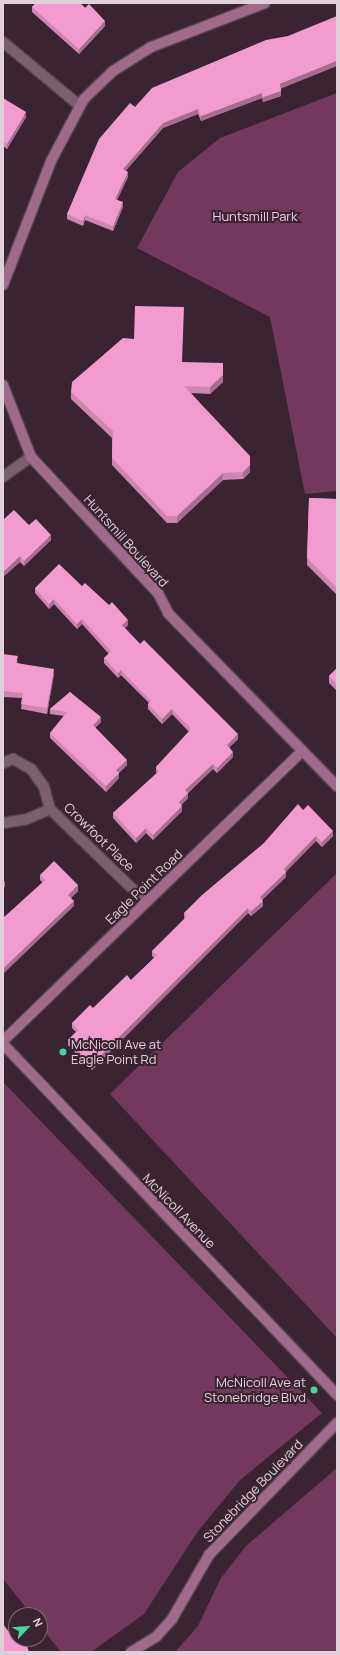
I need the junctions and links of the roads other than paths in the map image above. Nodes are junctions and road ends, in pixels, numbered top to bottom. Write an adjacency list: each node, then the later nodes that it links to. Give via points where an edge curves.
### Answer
1 (265, 3): 2 (street)
2 (242, 7): 4 (street, via 151,47 113,71)
3 (3, 43): 4 (street)
4 (79, 105): 5 (street, via 51,160)
5 (3, 282)
6 (3, 385): 7 (street, Huntsmill Boulevard)
7 (31, 457): 8 (street); 9 (street, Huntsmill Boulevard, via 158,593 168,613)
8 (3, 477)
9 (302, 751): 11 (street, Huntsmill Boulevard); 14 (street, Eagle Point Road)
10 (3, 762): 12 (street, Crowfoot Place, via 13,758 31,769 44,787)
11 (337, 786)
12 (50, 809): 13 (street, Crowfoot Place, via 27,819); 14 (street, Crowfoot Place)
13 (3, 823)
14 (146, 902): 15 (street, Eagle Point Road)
15 (3, 1042): 16 (street, McNicoll Avenue)
16 (337, 1396)
17 (337, 1423): 18 (street, Stonebridge Boulevard, via 209,1555 172,1619 156,1637)
18 (131, 1652)

